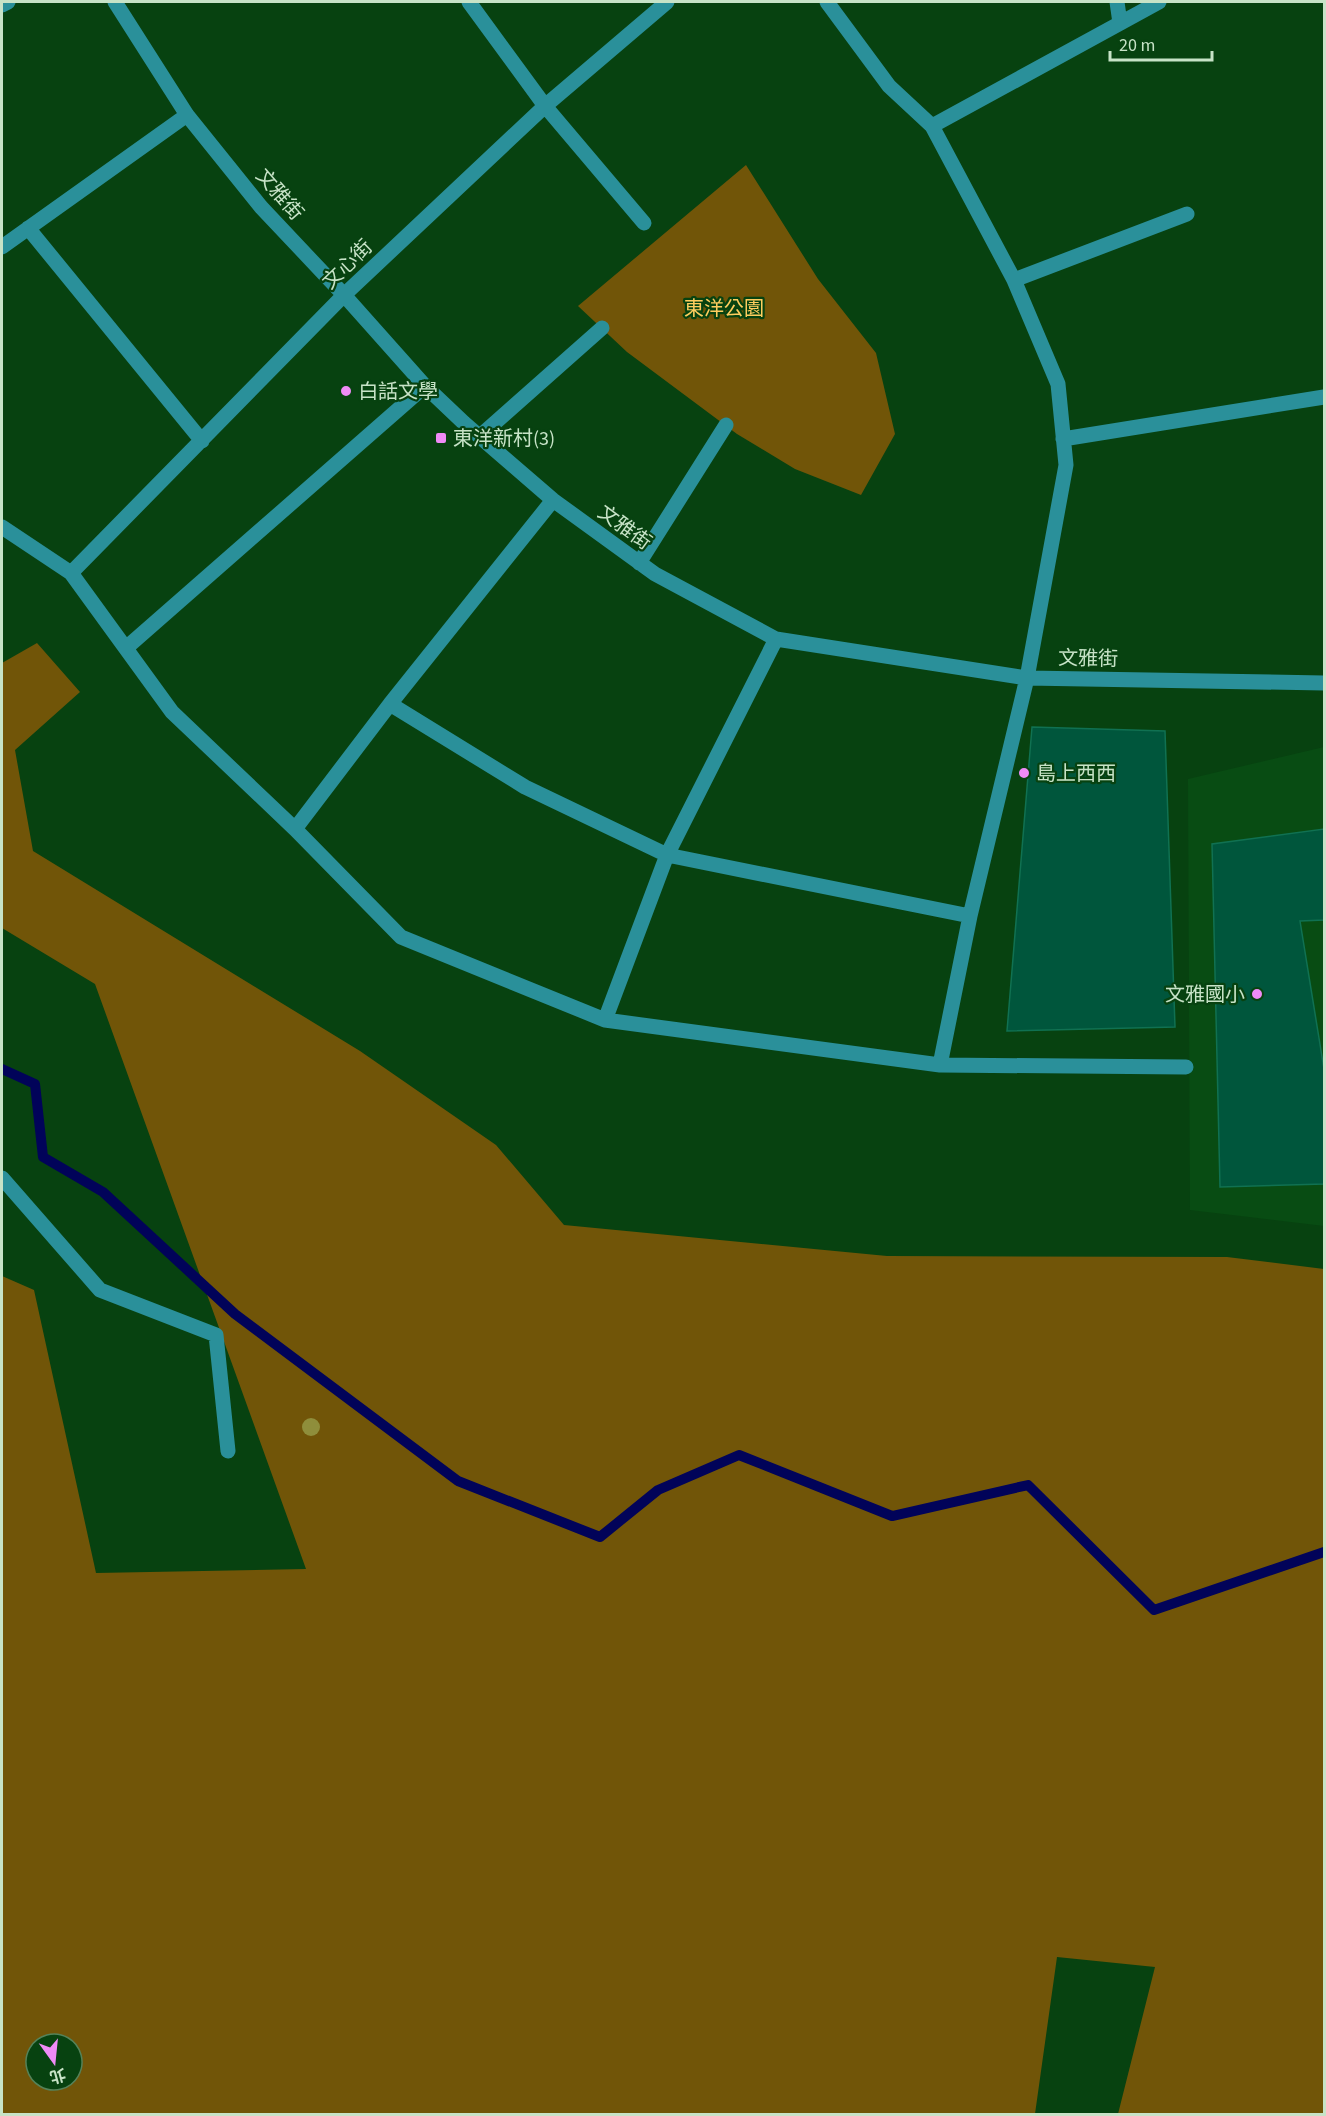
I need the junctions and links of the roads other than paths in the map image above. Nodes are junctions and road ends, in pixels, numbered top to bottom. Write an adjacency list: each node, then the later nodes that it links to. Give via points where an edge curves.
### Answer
1 (8, 2): 8 (street)
2 (115, 2): 11 (street, 文雅街)
3 (469, 2): 10 (street)
4 (667, 2): 10 (street, 文心街)
5 (827, 2): 12 (street, via 888,86)
6 (1117, 2): 9 (street)
7 (1159, 2): 9 (street)
8 (2, 5)
9 (1120, 23): 12 (street)
10 (545, 106): 14 (street); 18 (street, 文心街)
11 (187, 115): 15 (street); 18 (street, 文雅街, via 261,207)
12 (932, 126): 17 (street)
13 (1186, 214): 17 (street)
14 (644, 224)
15 (28, 228): 16 (street); 25 (street)
16 (2, 247)
17 (1014, 280): 24 (street, via 1058,384)
18 (344, 295): 20 (street, 文雅街); 25 (street, 文心街)
19 (602, 328): 23 (street)
20 (425, 386): 23 (street, 文雅街); 31 (street)
21 (1324, 397): 24 (street)
22 (726, 425): 28 (street)
23 (480, 436): 26 (street, 文雅街)
24 (1064, 439): 32 (street, via 1066,465)
25 (202, 441): 29 (street, 文心街)
26 (553, 500): 28 (street, 文雅街); 34 (street)
27 (2, 527): 29 (street)
28 (639, 562): 30 (street, 文雅街)
29 (71, 573): 31 (street)
30 (776, 639): 32 (street, 文雅街); 36 (street)
31 (126, 648): 35 (street, via 172,712)
32 (1027, 678): 33 (street, 文雅街); 37 (street)
33 (1324, 682)
34 (390, 704): 35 (street); 36 (street, via 525,786)
35 (295, 829): 38 (street, via 401,937)
36 (667, 855): 37 (street); 38 (street)
37 (970, 916): 39 (street)
38 (605, 1020): 39 (street)
39 (940, 1065): 40 (street)
40 (1186, 1067)
41 (2, 1178): 42 (street, via 100,1290 216,1335)
42 (228, 1451)

